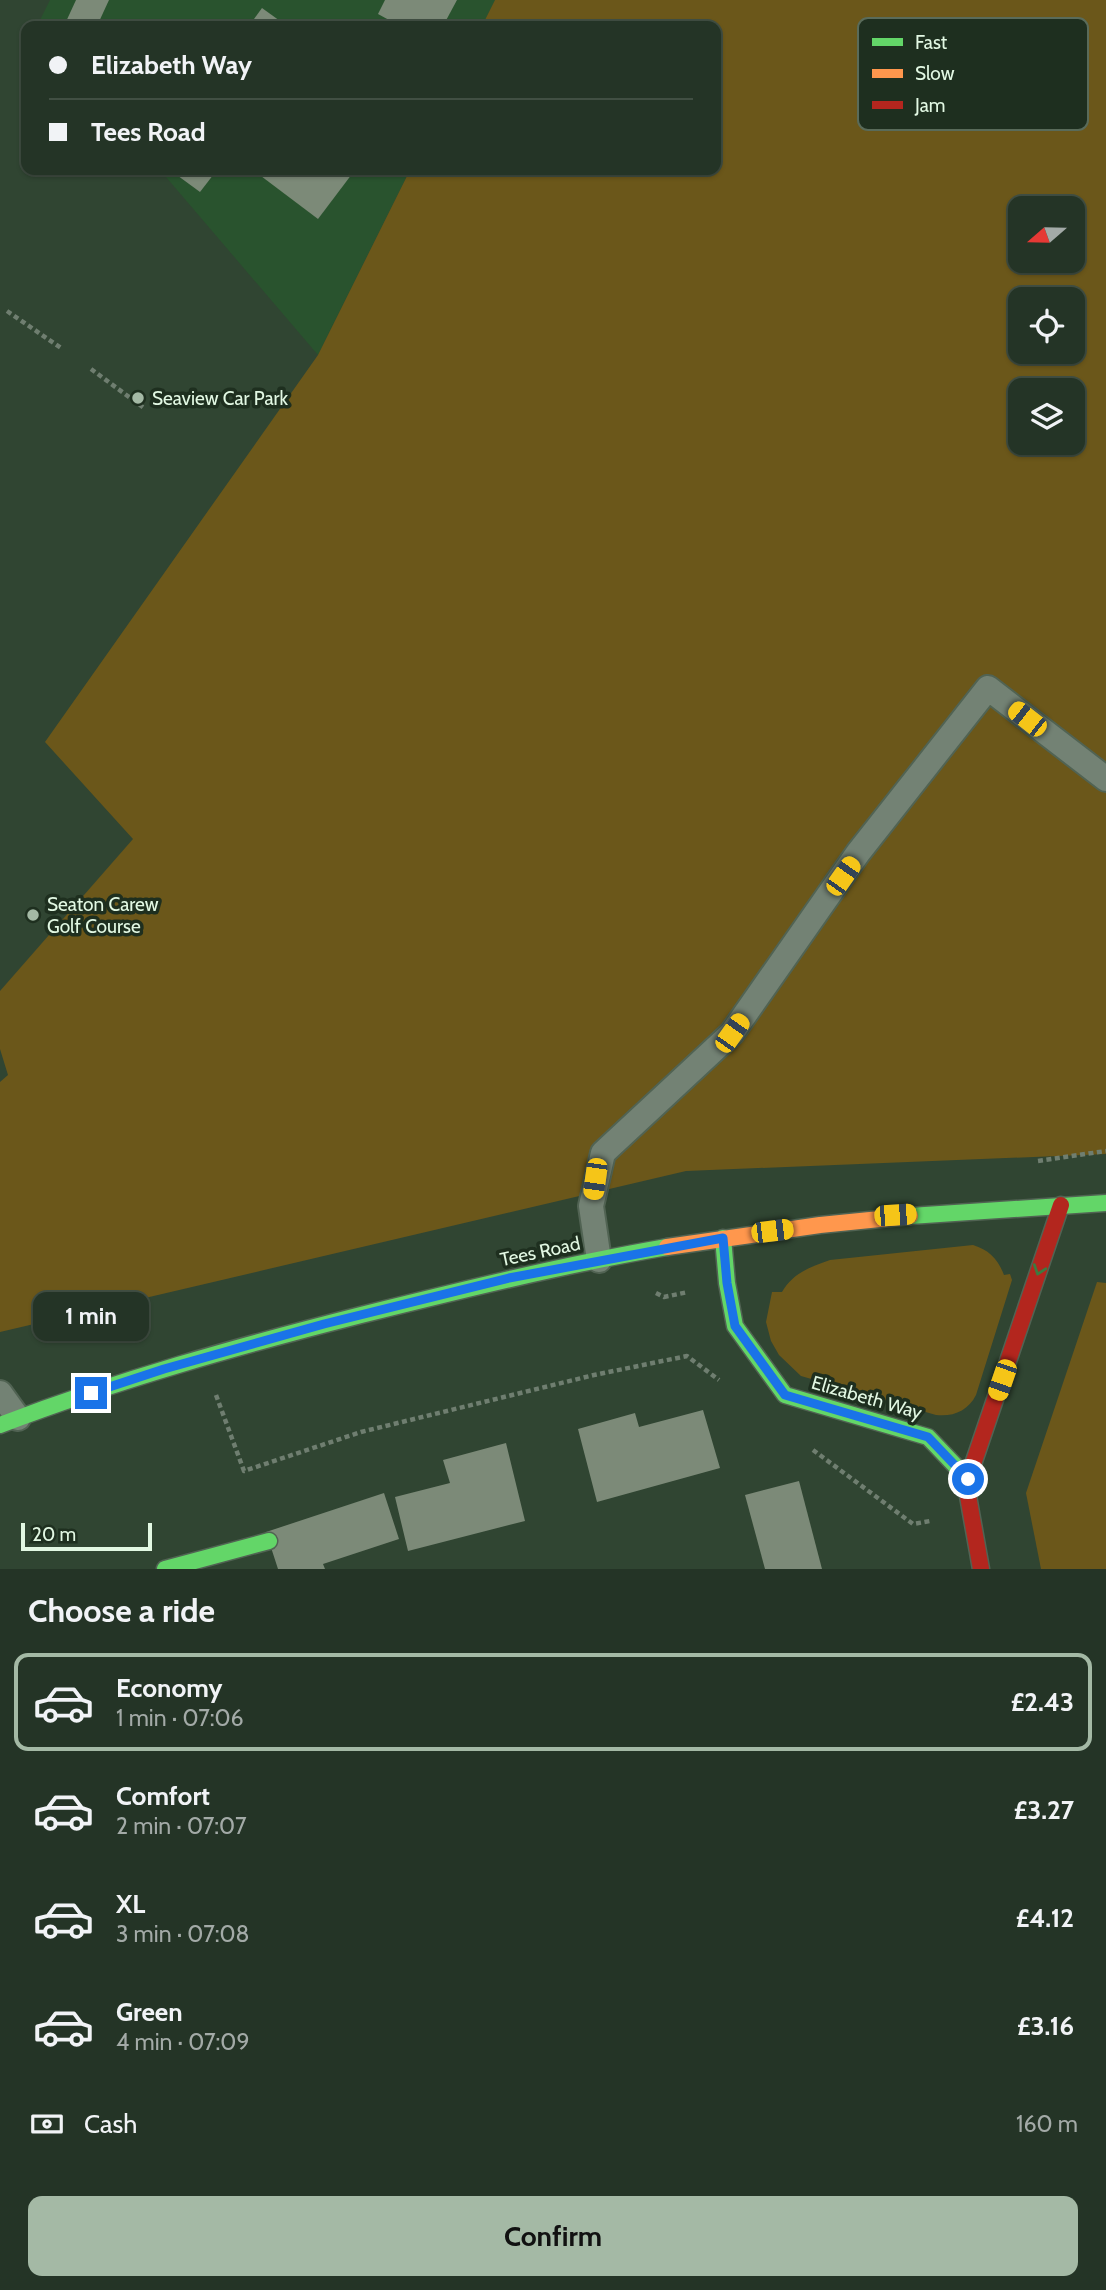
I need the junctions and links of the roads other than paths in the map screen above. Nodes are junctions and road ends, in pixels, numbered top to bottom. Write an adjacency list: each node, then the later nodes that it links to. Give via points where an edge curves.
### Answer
1 (1106, 779): 5 (lane, via 988,688 859,853 732,1033 603,1153 591,1206)
2 (1106, 1203): 3 (main road, Tees Road)
3 (1061, 1205): 4 (main road, Tees Road, via 895,1215); 8 (main road, one-way to 8)
4 (723, 1238): 5 (main road, Tees Road); 8 (main road, Elizabeth Way, via 735,1326 785,1395 928,1437)
5 (599, 1260): 7 (main road, Tees Road, via 324,1324 164,1369)
6 (0, 1393): 7 (lane)
7 (9, 1421)
8 (968, 1479): 11 (main road)
9 (269, 1541): 10 (main road)
10 (165, 1569)
11 (981, 1569)

